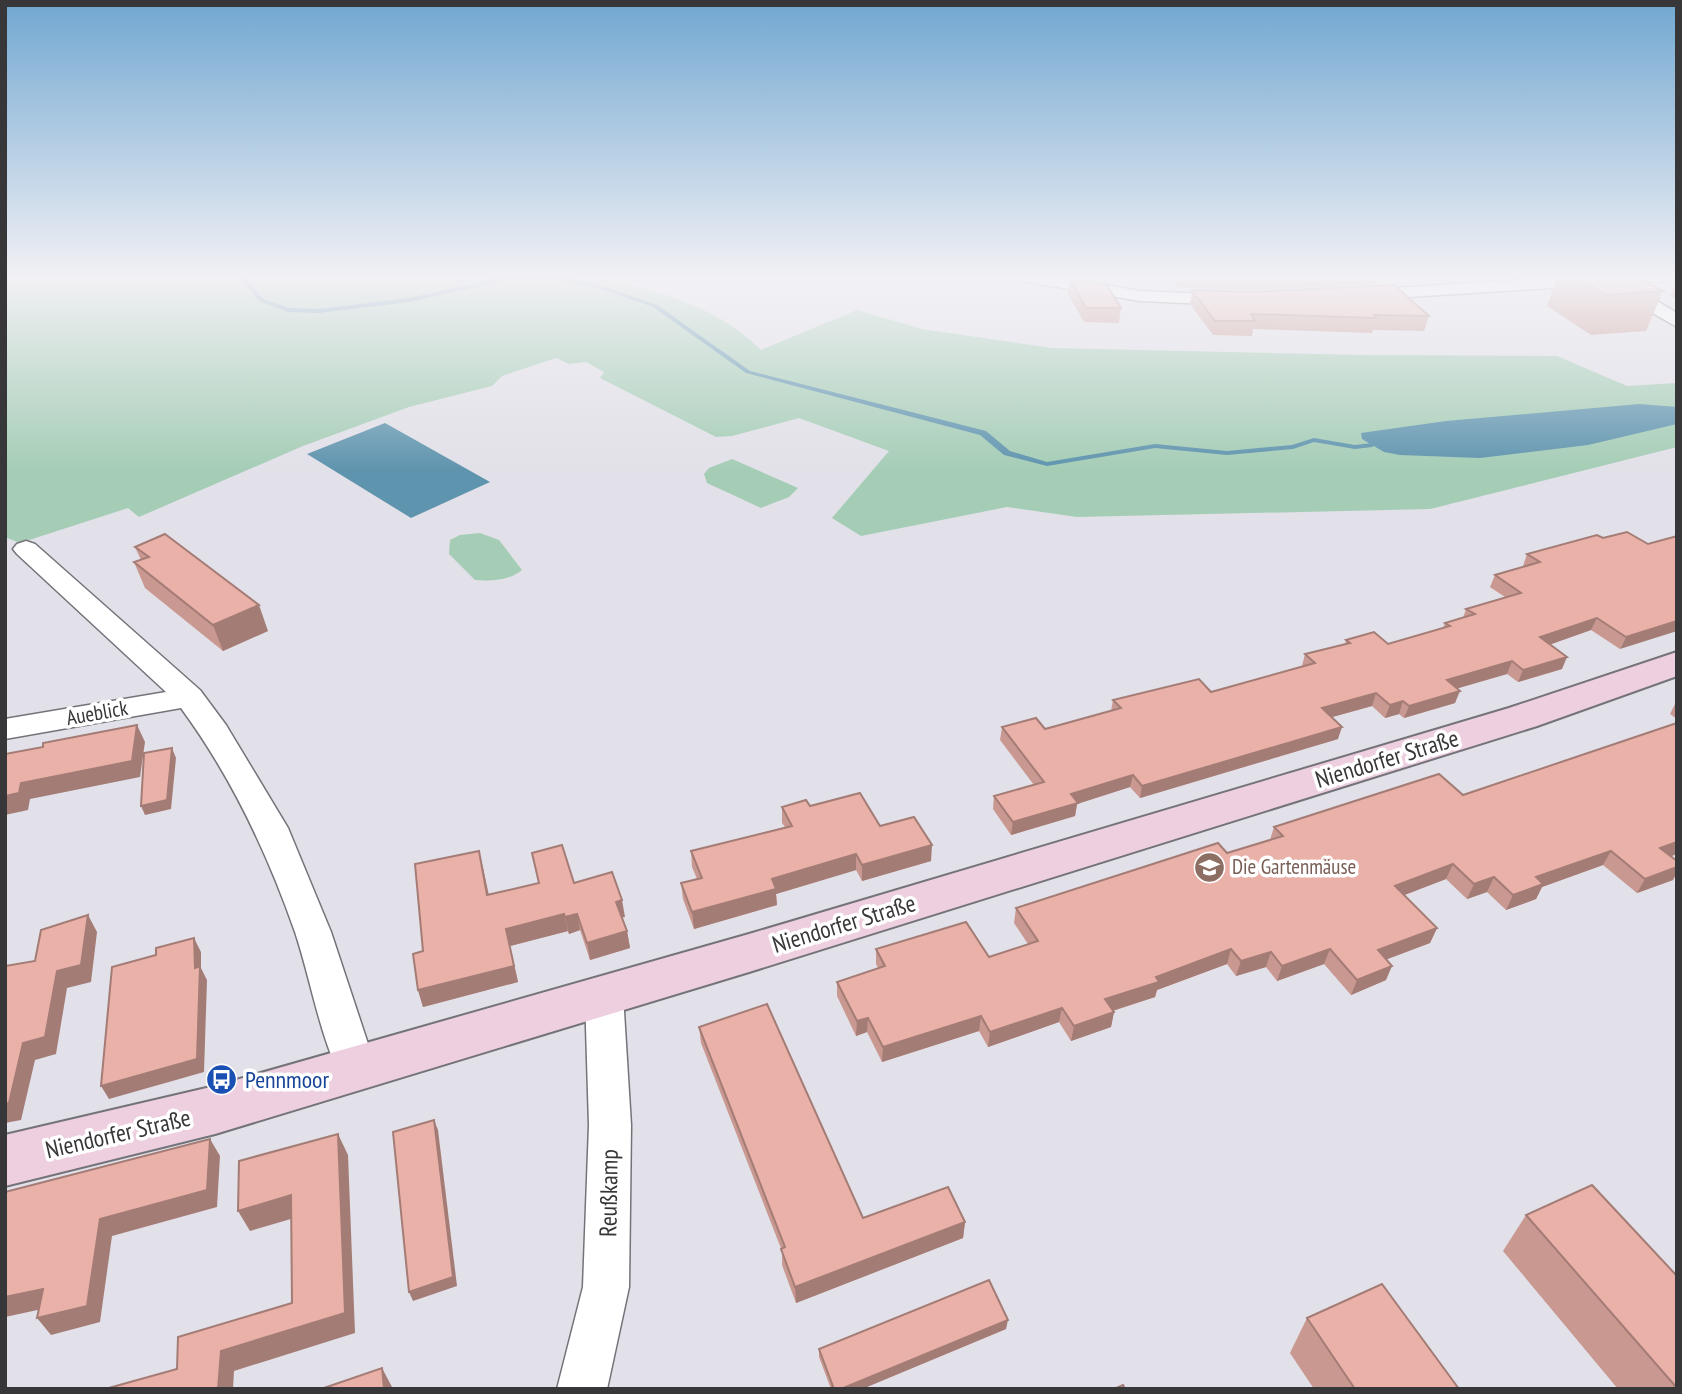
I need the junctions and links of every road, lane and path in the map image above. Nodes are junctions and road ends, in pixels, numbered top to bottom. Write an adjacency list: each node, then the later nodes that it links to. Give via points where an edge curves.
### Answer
1 (26, 549): 3 (street)
2 (1677, 663): 5 (main road, Niendorfer Straße, via 1509,721)
3 (188, 697): 4 (street, Aueblick); 6 (street, via 215,732 271,828 313,932)
4 (5, 729)
5 (604, 995): 6 (main road, Niendorfer Straße); 8 (street, Reußkamp, via 610,1125 606,1287)
6 (356, 1068): 7 (main road, Niendorfer Straße, via 215,1110)
7 (5, 1161)
8 (582, 1389)

